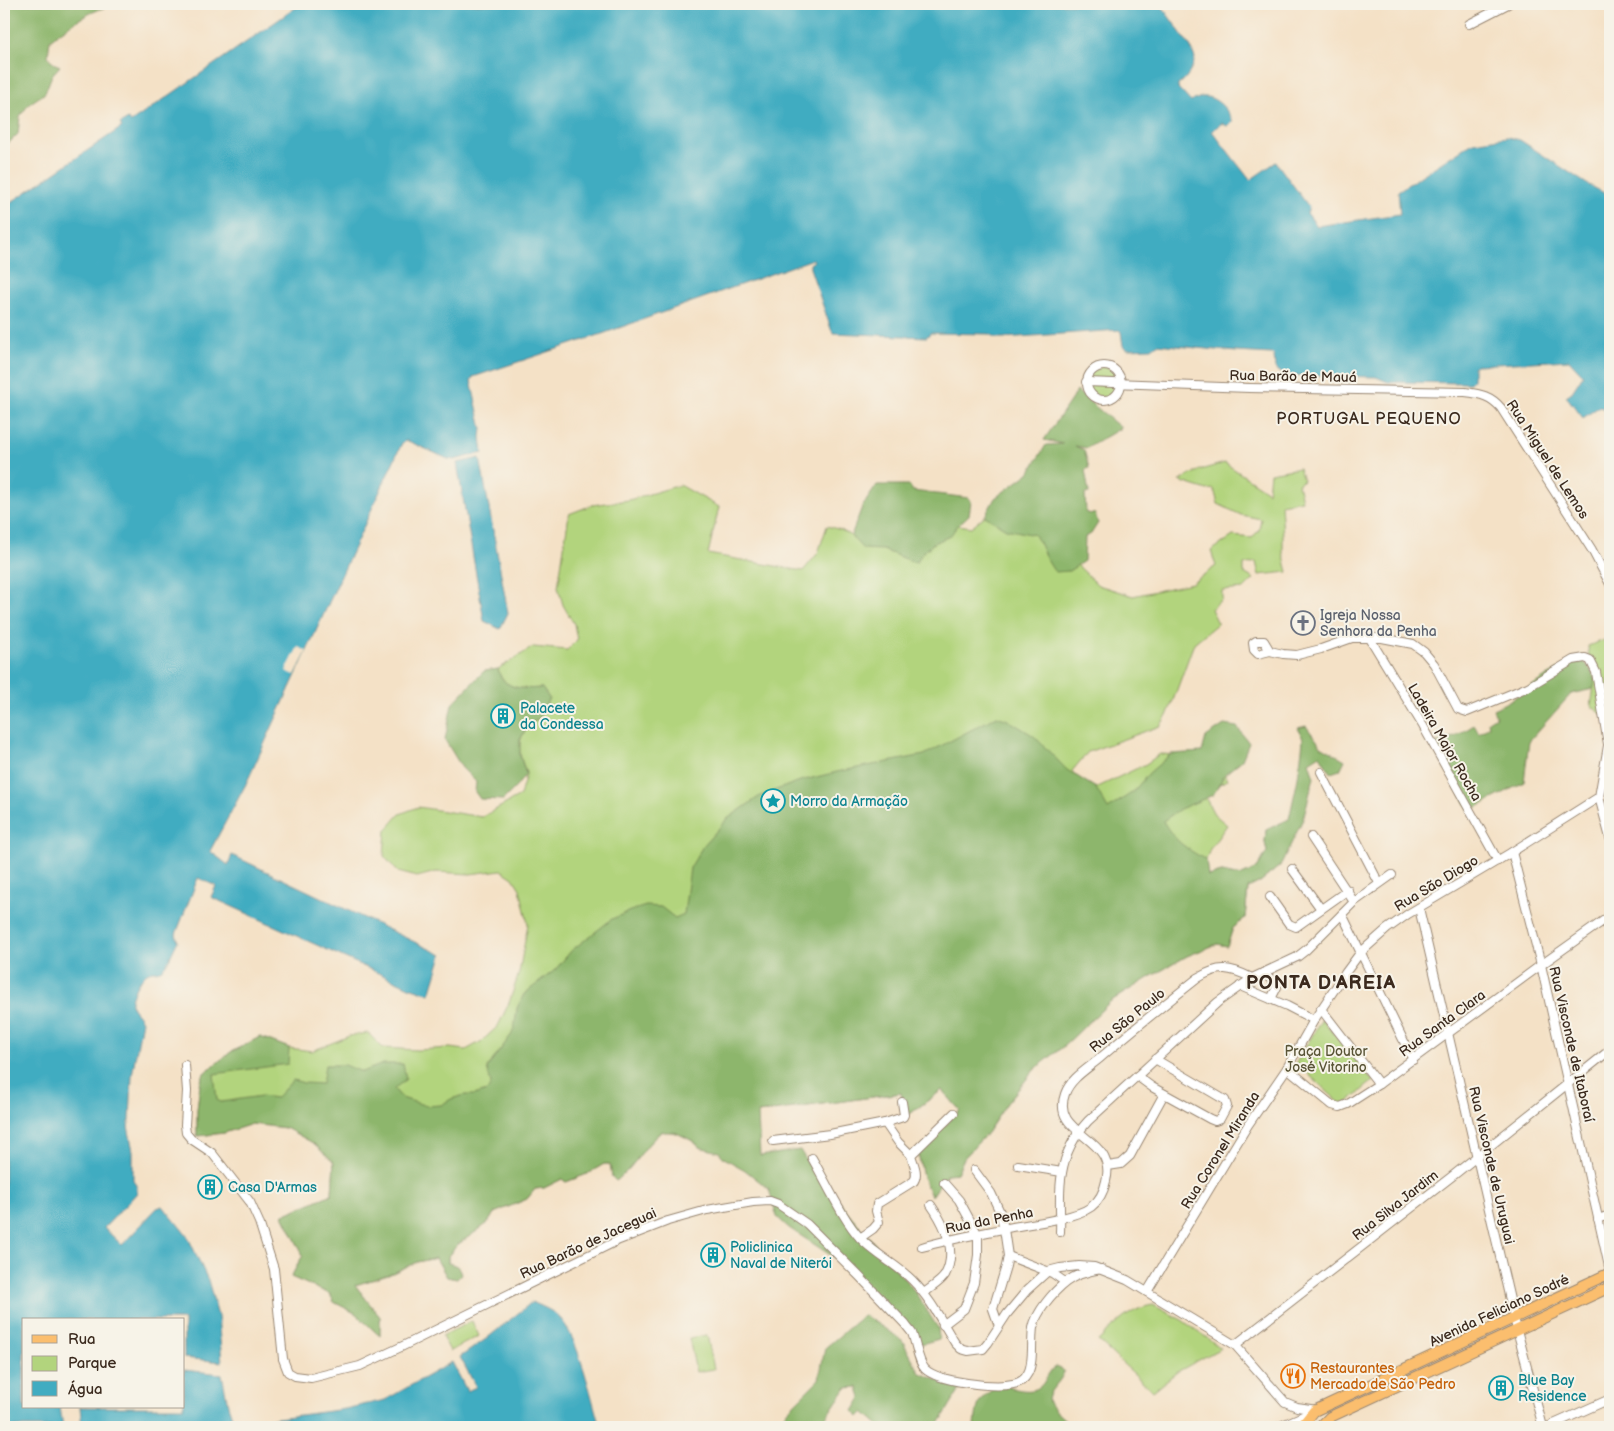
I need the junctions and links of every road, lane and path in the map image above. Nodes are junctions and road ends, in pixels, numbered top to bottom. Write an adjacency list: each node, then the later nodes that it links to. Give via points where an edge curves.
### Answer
1 (1508, 4): 2 (street)
2 (1469, 24)
3 (1086, 382): 4 (street, Rua Barão de Mauá); 4 (street, via 1090,372 1101,366 1117,372); 4 (street, via 1093,397 1103,400 1114,397)
4 (1121, 383): 5 (street, Rua Barão de Mauá)
5 (1465, 392): 6 (street, Rua Miguel de Lemos, via 1490,398 1501,408 1592,550)
6 (1610, 584)
7 (1370, 637): 8 (street, via 1352,638 1297,654); 10 (street, via 1413,644 1434,664 1458,709 1467,712 1528,687 1573,660 1590,660 1596,672); 16 (street, Ladeira Major Rocha)
8 (1273, 652)
9 (1610, 734): 10 (street)
10 (1608, 744): 12 (street)
11 (1321, 772): 19 (street)
12 (1599, 797): 14 (street); 15 (street, Rua São Diogo)
13 (1312, 837): 20 (street)
14 (1610, 838)
15 (1512, 852): 16 (street, Rua São Diogo); 28 (street, Rua Visconde de Itaboraí)
16 (1498, 861): 23 (street, Rua São Diogo)
17 (1292, 869): 24 (street)
18 (1392, 875): 19 (street)
19 (1379, 883): 22 (street)
20 (1348, 890): 22 (street); 24 (street)
21 (1270, 897): 24 (street, via 1293,927 1300,926)
22 (1354, 902): 25 (street)
23 (1419, 908): 27 (street, Rua São Diogo, via 1387,929); 35 (street, Rua Visconde de Uruguai)
24 (1321, 909)
25 (1342, 914): 27 (street); 29 (street, via 1306,950)
26 (1610, 916): 28 (street, Rua Santa Clara)
27 (1360, 953): 33 (street, Rua São Diogo); 38 (street)
28 (1541, 965): 35 (street, Rua Santa Clara); 42 (street, Rua Visconde de Itaboraí)
29 (1263, 973): 30 (street); 32 (street, via 1276,983)
30 (1252, 978): 31 (street); 48 (street, Rua São Paulo, via 1223,968 1211,970 1127,1034 1073,1081 1065,1093 1063,1111)
31 (1240, 986): 32 (street); 37 (street)
32 (1271, 999): 34 (street)
33 (1322, 1009): 34 (street, Rua São Diogo); 43 (street)
34 (1314, 1020): 40 (street, Rua Coronel Miranda)
35 (1449, 1032): 38 (street, Rua Santa Clara); 51 (street, Rua Visconde de Uruguai)
36 (1610, 1050): 42 (street, Rua Silva Jardim)
37 (1155, 1059): 41 (street); 44 (street, via 1225,1100 1228,1106 1215,1121)
38 (1413, 1060): 43 (street, Rua Santa Clara)
39 (185, 1065): 72 (street, Rua Barão de Jaceguai, via 186,1133 212,1153 250,1202 259,1222 274,1269 284,1359 288,1372 295,1376 310,1378 360,1366 619,1240 668,1220 745,1202 778,1204 807,1224 905,1324 912,1333 922,1366 942,1378 984,1385 1021,1381 1031,1365 1038,1314)
40 (1287, 1068): 43 (street, Rua Santa Clara, via 1323,1099 1340,1108); 74 (street, Rua Coronel Miranda, via 1248,1125)
41 (1137, 1076): 44 (street); 48 (street)
42 (1568, 1083): 51 (street, Rua Silva Jardim); 61 (street, Rua Visconde de Itaboraí)
43 (1379, 1084)
44 (1164, 1094): 54 (street, via 1130,1156 1121,1164)
45 (902, 1102): 47 (street, via 903,1118)
46 (954, 1113): 50 (street)
47 (885, 1124): 49 (street); 50 (street)
48 (1078, 1131): 54 (street, Rua São Paulo, via 1098,1148); 56 (street)
49 (773, 1140)
50 (911, 1155): 65 (street, via 917,1177 877,1204 878,1225)
51 (1476, 1156): 76 (street, Rua Visconde de Uruguai); 80 (street, Rua Silva Jardim)
52 (812, 1158): 65 (street)
53 (1018, 1165): 56 (street)
54 (1108, 1166): 60 (street, Rua da Penha, via 1105,1187 1098,1200 1084,1210)
55 (974, 1170): 62 (street, via 991,1193)
56 (1062, 1172): 60 (street)
57 (944, 1184): 64 (street, via 959,1200)
58 (931, 1205): 66 (street)
59 (1610, 1215): 61 (street)
60 (1061, 1217): 62 (street, Rua da Penha); 63 (street)
61 (1598, 1219): 71 (street, Rua Visconde de Itaboraí)
62 (1004, 1229): 64 (street, Rua da Penha); 68 (street)
63 (1060, 1232)
64 (978, 1235): 66 (street, Rua da Penha); 77 (street, via 974,1283 964,1309)
65 (860, 1238): 75 (street, via 911,1278)
66 (949, 1240): 67 (street, Rua da Penha); 75 (street, via 951,1259 944,1277)
67 (922, 1247)
68 (1008, 1256): 70 (street); 78 (street, via 993,1309)
69 (1101, 1269): 70 (street, via 1079,1266); 72 (street, Rua Barão de Jaceguai); 74 (street)
70 (1048, 1271): 72 (street); 78 (street, via 1027,1290)
71 (1610, 1272): 76 (main road, Avenida Feliciano Sodré)
72 (1065, 1282)
73 (1610, 1287): 79 (main road, Avenida Feliciano Sodré)
74 (1147, 1292): 80 (street)
75 (924, 1293): 77 (street)
76 (1515, 1318): 79 (street, Rua Visconde de Uruguai); 82 (main road, Avenida Feliciano Sodré)
77 (943, 1324): 78 (street, via 955,1343 968,1351 983,1349)
78 (999, 1326)
79 (1517, 1330): 85 (main road, Avenida Feliciano Sodré, via 1330,1417); 86 (street, Rua Visconde de Uruguai)
80 (1235, 1345): 82 (street, via 1285,1402)
81 (1610, 1399): 87 (street)
82 (1316, 1411): 83 (street); 84 (main road)
83 (1278, 1427)
84 (1301, 1427)
85 (1320, 1427)
86 (1543, 1427)
87 (1547, 1427)

